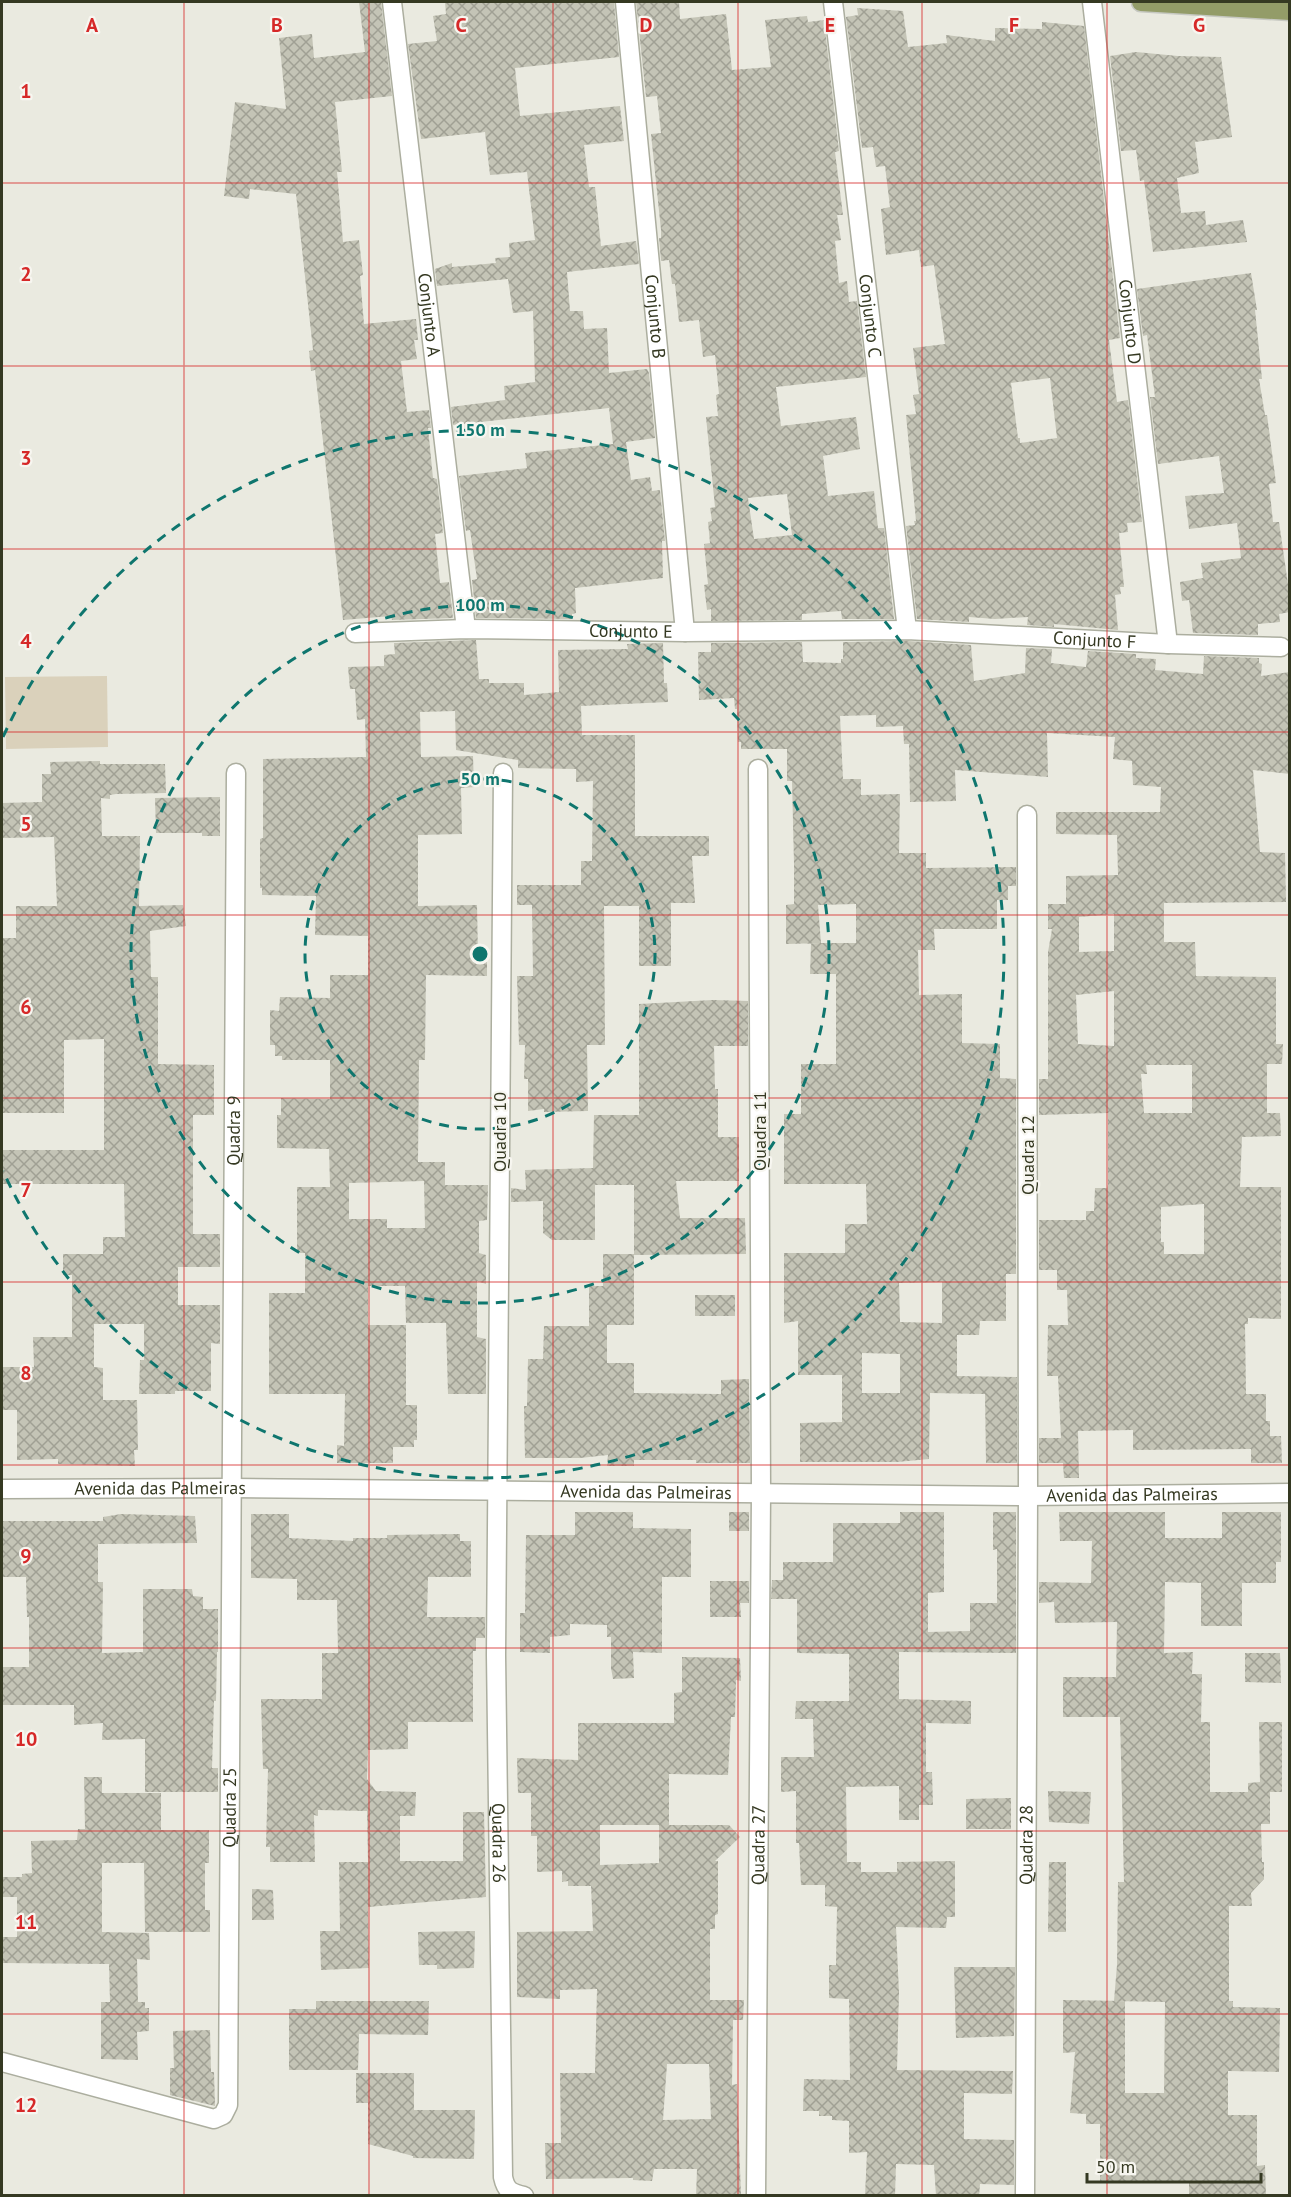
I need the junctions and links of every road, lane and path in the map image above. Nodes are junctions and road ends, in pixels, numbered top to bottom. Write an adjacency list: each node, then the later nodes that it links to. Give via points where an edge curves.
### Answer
1 (392, 2): 7 (street, Conjunto A)
2 (625, 2): 10 (street, Conjunto B)
3 (833, 2): 8 (street, Conjunto C)
4 (1092, 2): 11 (street, Conjunto D)
5 (1141, 2): 6 (main road)
6 (1290, 11)
7 (466, 629): 9 (street, Conjunto E); 10 (street, Conjunto E)
8 (907, 630): 10 (street, Conjunto E); 11 (street, Conjunto F)
9 (355, 633)
10 (685, 633)
11 (1168, 644): 12 (street, Conjunto F)
12 (1281, 647)
13 (758, 769): 20 (street, Quadra 11)
14 (236, 773): 17 (street, Quadra 9)
15 (503, 773): 19 (street, Quadra 10)
16 (1027, 815): 22 (street, Quadra 12)
17 (231, 1488): 18 (street, Avenida das Palmeiras); 19 (street, Avenida das Palmeiras); 23 (street, Quadra 25, via 228,2105 223,2115 214,2119)
18 (2, 1489)
19 (497, 1491): 20 (street, Avenida das Palmeiras); 24 (street, Quadra 26, via 503,2177 507,2188)
20 (761, 1493): 22 (street, Avenida das Palmeiras); 25 (street, Quadra 27)
21 (1290, 1493): 22 (street, Avenida das Palmeiras)
22 (1028, 1496): 26 (street, Quadra 28)
23 (2, 2062)
24 (518, 2194)
25 (756, 2196)
26 (1026, 2196)

